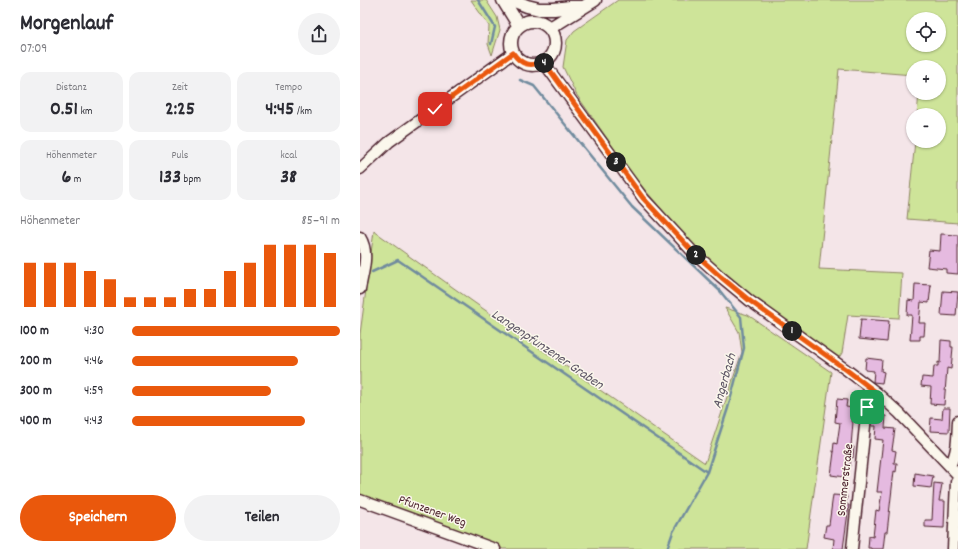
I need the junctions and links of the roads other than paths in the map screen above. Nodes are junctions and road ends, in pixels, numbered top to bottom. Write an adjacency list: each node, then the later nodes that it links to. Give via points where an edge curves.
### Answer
1 (503, 0): 5 (main road)
2 (512, 0): 4 (main road, via 539,10)
3 (595, 0): 4 (main road)
4 (583, 7): 6 (main road)
5 (519, 26): 6 (main road, via 531,20); 7 (main road, via 511,38)
6 (550, 28): 8 (main road, via 555,47)
7 (513, 53): 8 (main road, via 523,63 537,65); 9 (street, via 389,142)
8 (544, 62): 12 (street, via 643,198 693,252 750,301)
9 (360, 169)
10 (360, 237): 11 (street, via 365,247)
11 (360, 289)
12 (877, 393): 14 (street); 19 (street, Sommerstraße, via 867,407)
13 (958, 421): 14 (street, via 954,459)
14 (950, 465): 15 (street)
15 (958, 475)
16 (958, 478): 20 (street)
17 (360, 500): 18 (street, Pfunzener Weg)
18 (495, 549)
19 (852, 549)
20 (953, 549)

